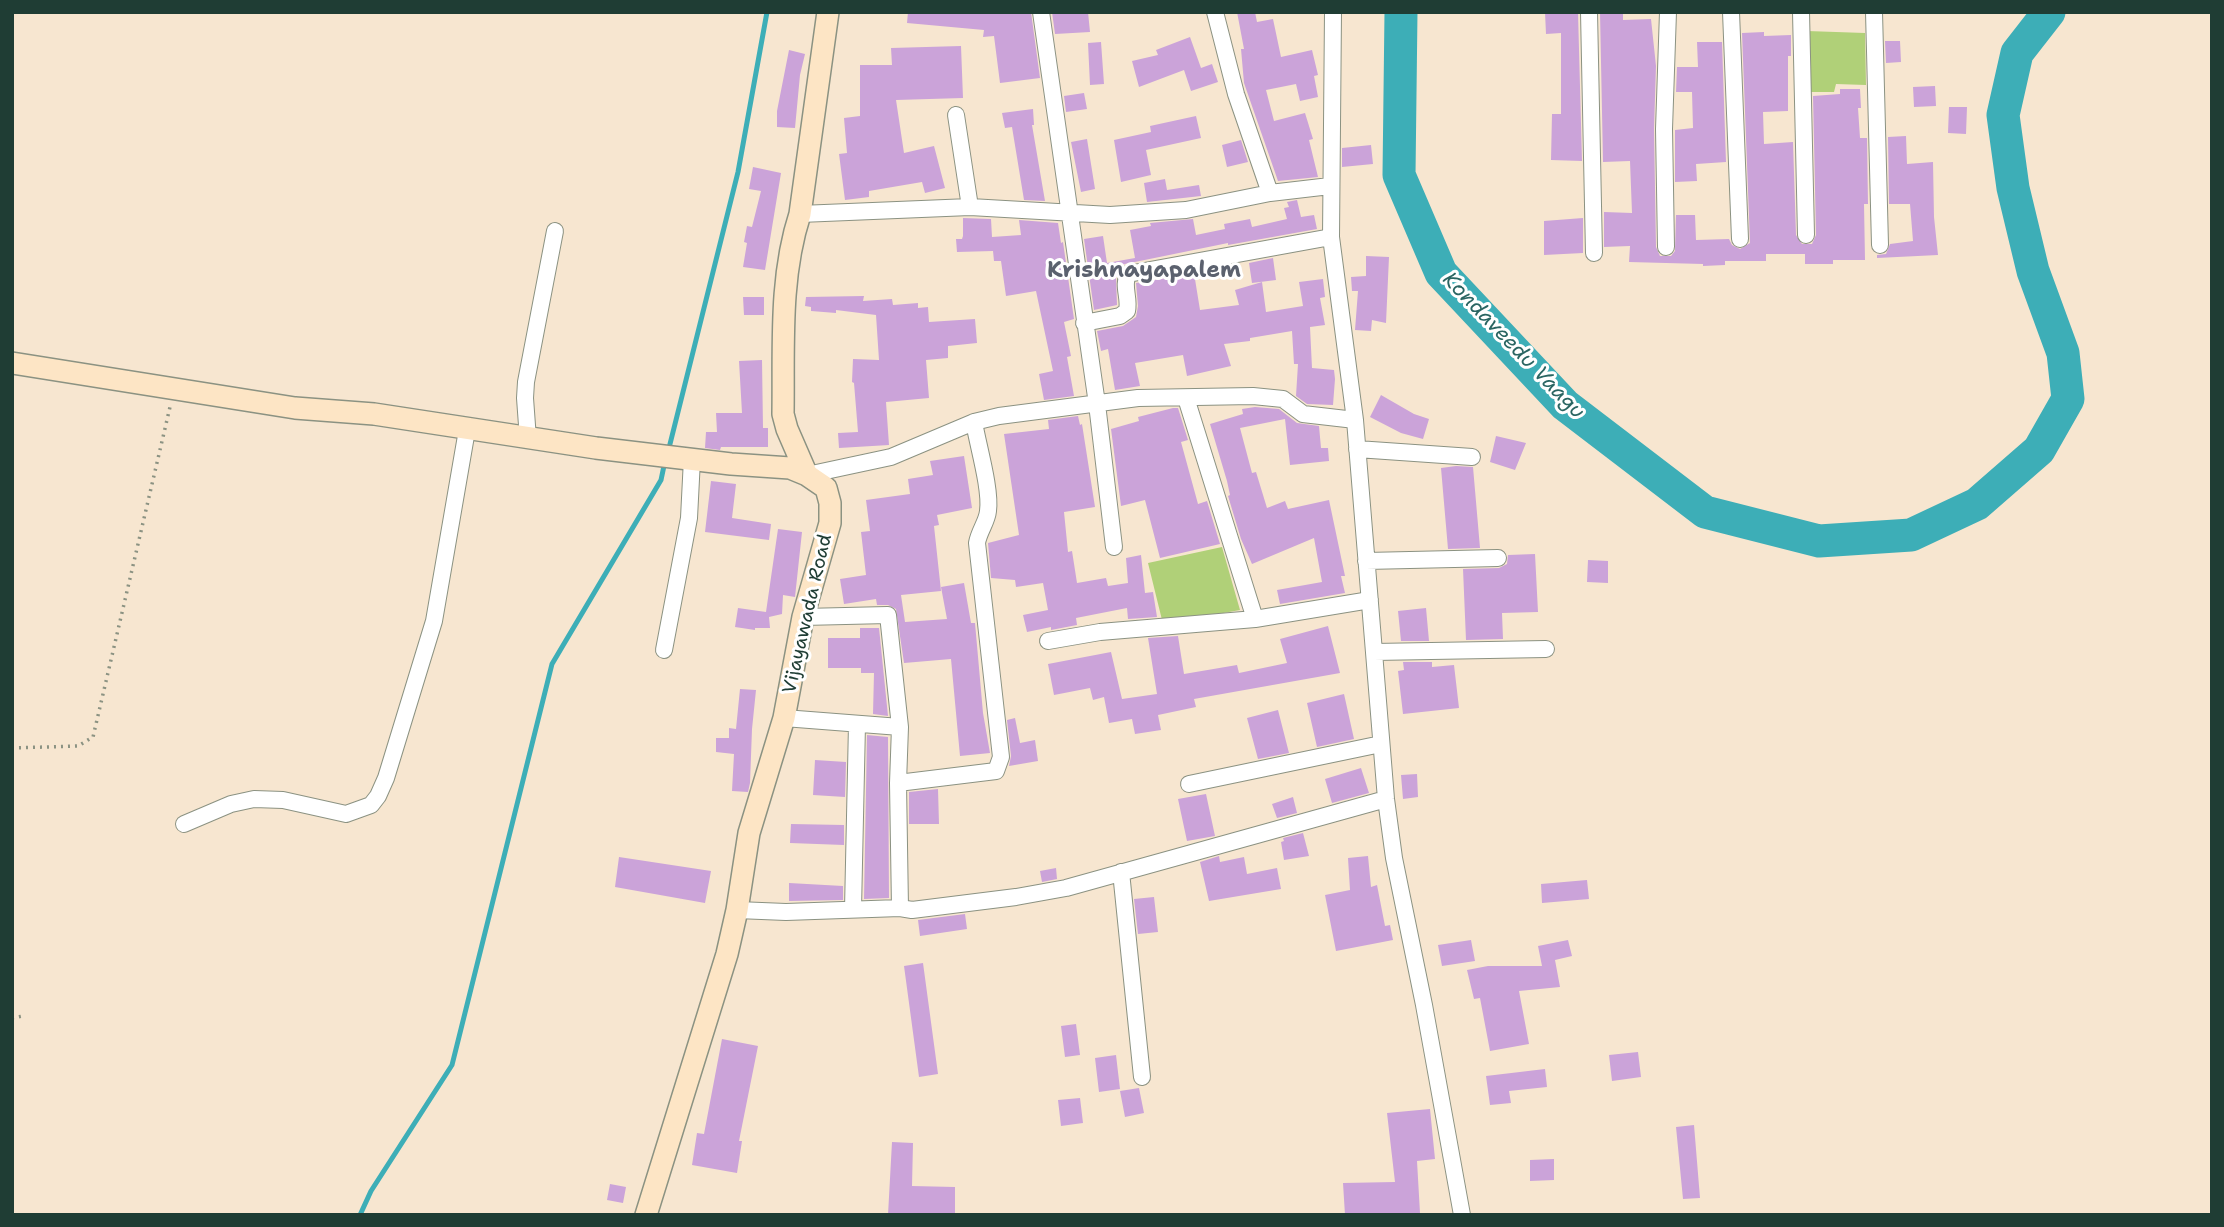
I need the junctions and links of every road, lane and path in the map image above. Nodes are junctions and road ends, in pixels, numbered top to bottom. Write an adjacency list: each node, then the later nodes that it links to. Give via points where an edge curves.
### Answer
1 (828, 12): 15 (main road, Vijayawada Road)
2 (1041, 12): 14 (street)
3 (1215, 12): 12 (street)
4 (1334, 12): 11 (street)
5 (1589, 12): 22 (street)
6 (1668, 12): 21 (street)
7 (1731, 12): 19 (street)
8 (1801, 12): 17 (street)
9 (1874, 12): 20 (street)
10 (956, 115): 13 (street)
11 (1330, 186): 12 (street); 18 (street)
12 (1269, 193): 14 (street, via 1186,210 1110,215)
13 (970, 207): 14 (street); 15 (street)
14 (1070, 212): 23 (street)
15 (800, 214): 35 (main road, Vijayawada Road, via 785,299 783,414)
16 (555, 231): 31 (street, via 526,382)
17 (1806, 235)
18 (1331, 237): 23 (street, via 1128,274 1124,281 1127,311); 28 (street)
19 (1740, 239)
20 (1880, 245)
21 (1665, 247)
22 (1594, 253)
23 (1084, 323): 27 (street)
24 (12, 363): 25 (main road)
25 (175, 388): 30 (main road); 50 (path, via 93,737 78,746)
26 (1185, 398): 27 (street); 28 (street, via 1283,399 1303,414); 41 (street)
27 (1097, 404): 29 (street); 36 (street)
28 (1355, 421): 32 (street)
29 (974, 422): 35 (street, via 891,457); 51 (street, via 988,502 977,543 1001,757 996,771)
30 (467, 430): 31 (main road); 54 (street, via 434,621 378,796 371,805 346,814 284,800 254,800 231,804)
31 (528, 439): 34 (main road)
32 (1357, 449): 33 (street); 38 (street)
33 (1472, 457)
34 (688, 459): 35 (main road, via 790,468); 44 (street, via 689,518)
35 (807, 475): 40 (main road, Vijayawada Road, via 826,488 830,523)
36 (1114, 547)
37 (1498, 558): 38 (street)
38 (1366, 561): 39 (street)
39 (1370, 600): 41 (street); 45 (street)
40 (803, 617): 46 (main road, Vijayawada Road); 48 (street, via 888,615)
41 (1255, 619): 42 (street)
42 (1048, 641)
43 (1546, 649): 45 (street)
44 (664, 650)
45 (1374, 652): 49 (street)
46 (784, 718): 47 (street); 58 (main road, Vijayawada Road, via 749,833)
47 (857, 724): 48 (street); 57 (street)
48 (900, 727): 51 (street)
49 (1381, 744): 52 (street); 53 (street)
50 (12, 748)
51 (898, 783): 56 (street)
52 (1189, 784)
53 (1386, 799): 55 (street); 63 (street)
54 (184, 824)
55 (1121, 872): 56 (street, via 1016,897); 61 (street)
56 (900, 908): 57 (street)
57 (853, 909): 58 (street)
58 (737, 910): 62 (main road, Vijayawada Road)
59 (23, 1016): 60 (path)
60 (12, 1018)
61 (1142, 1077)
62 (646, 1215)
63 (1462, 1215)

